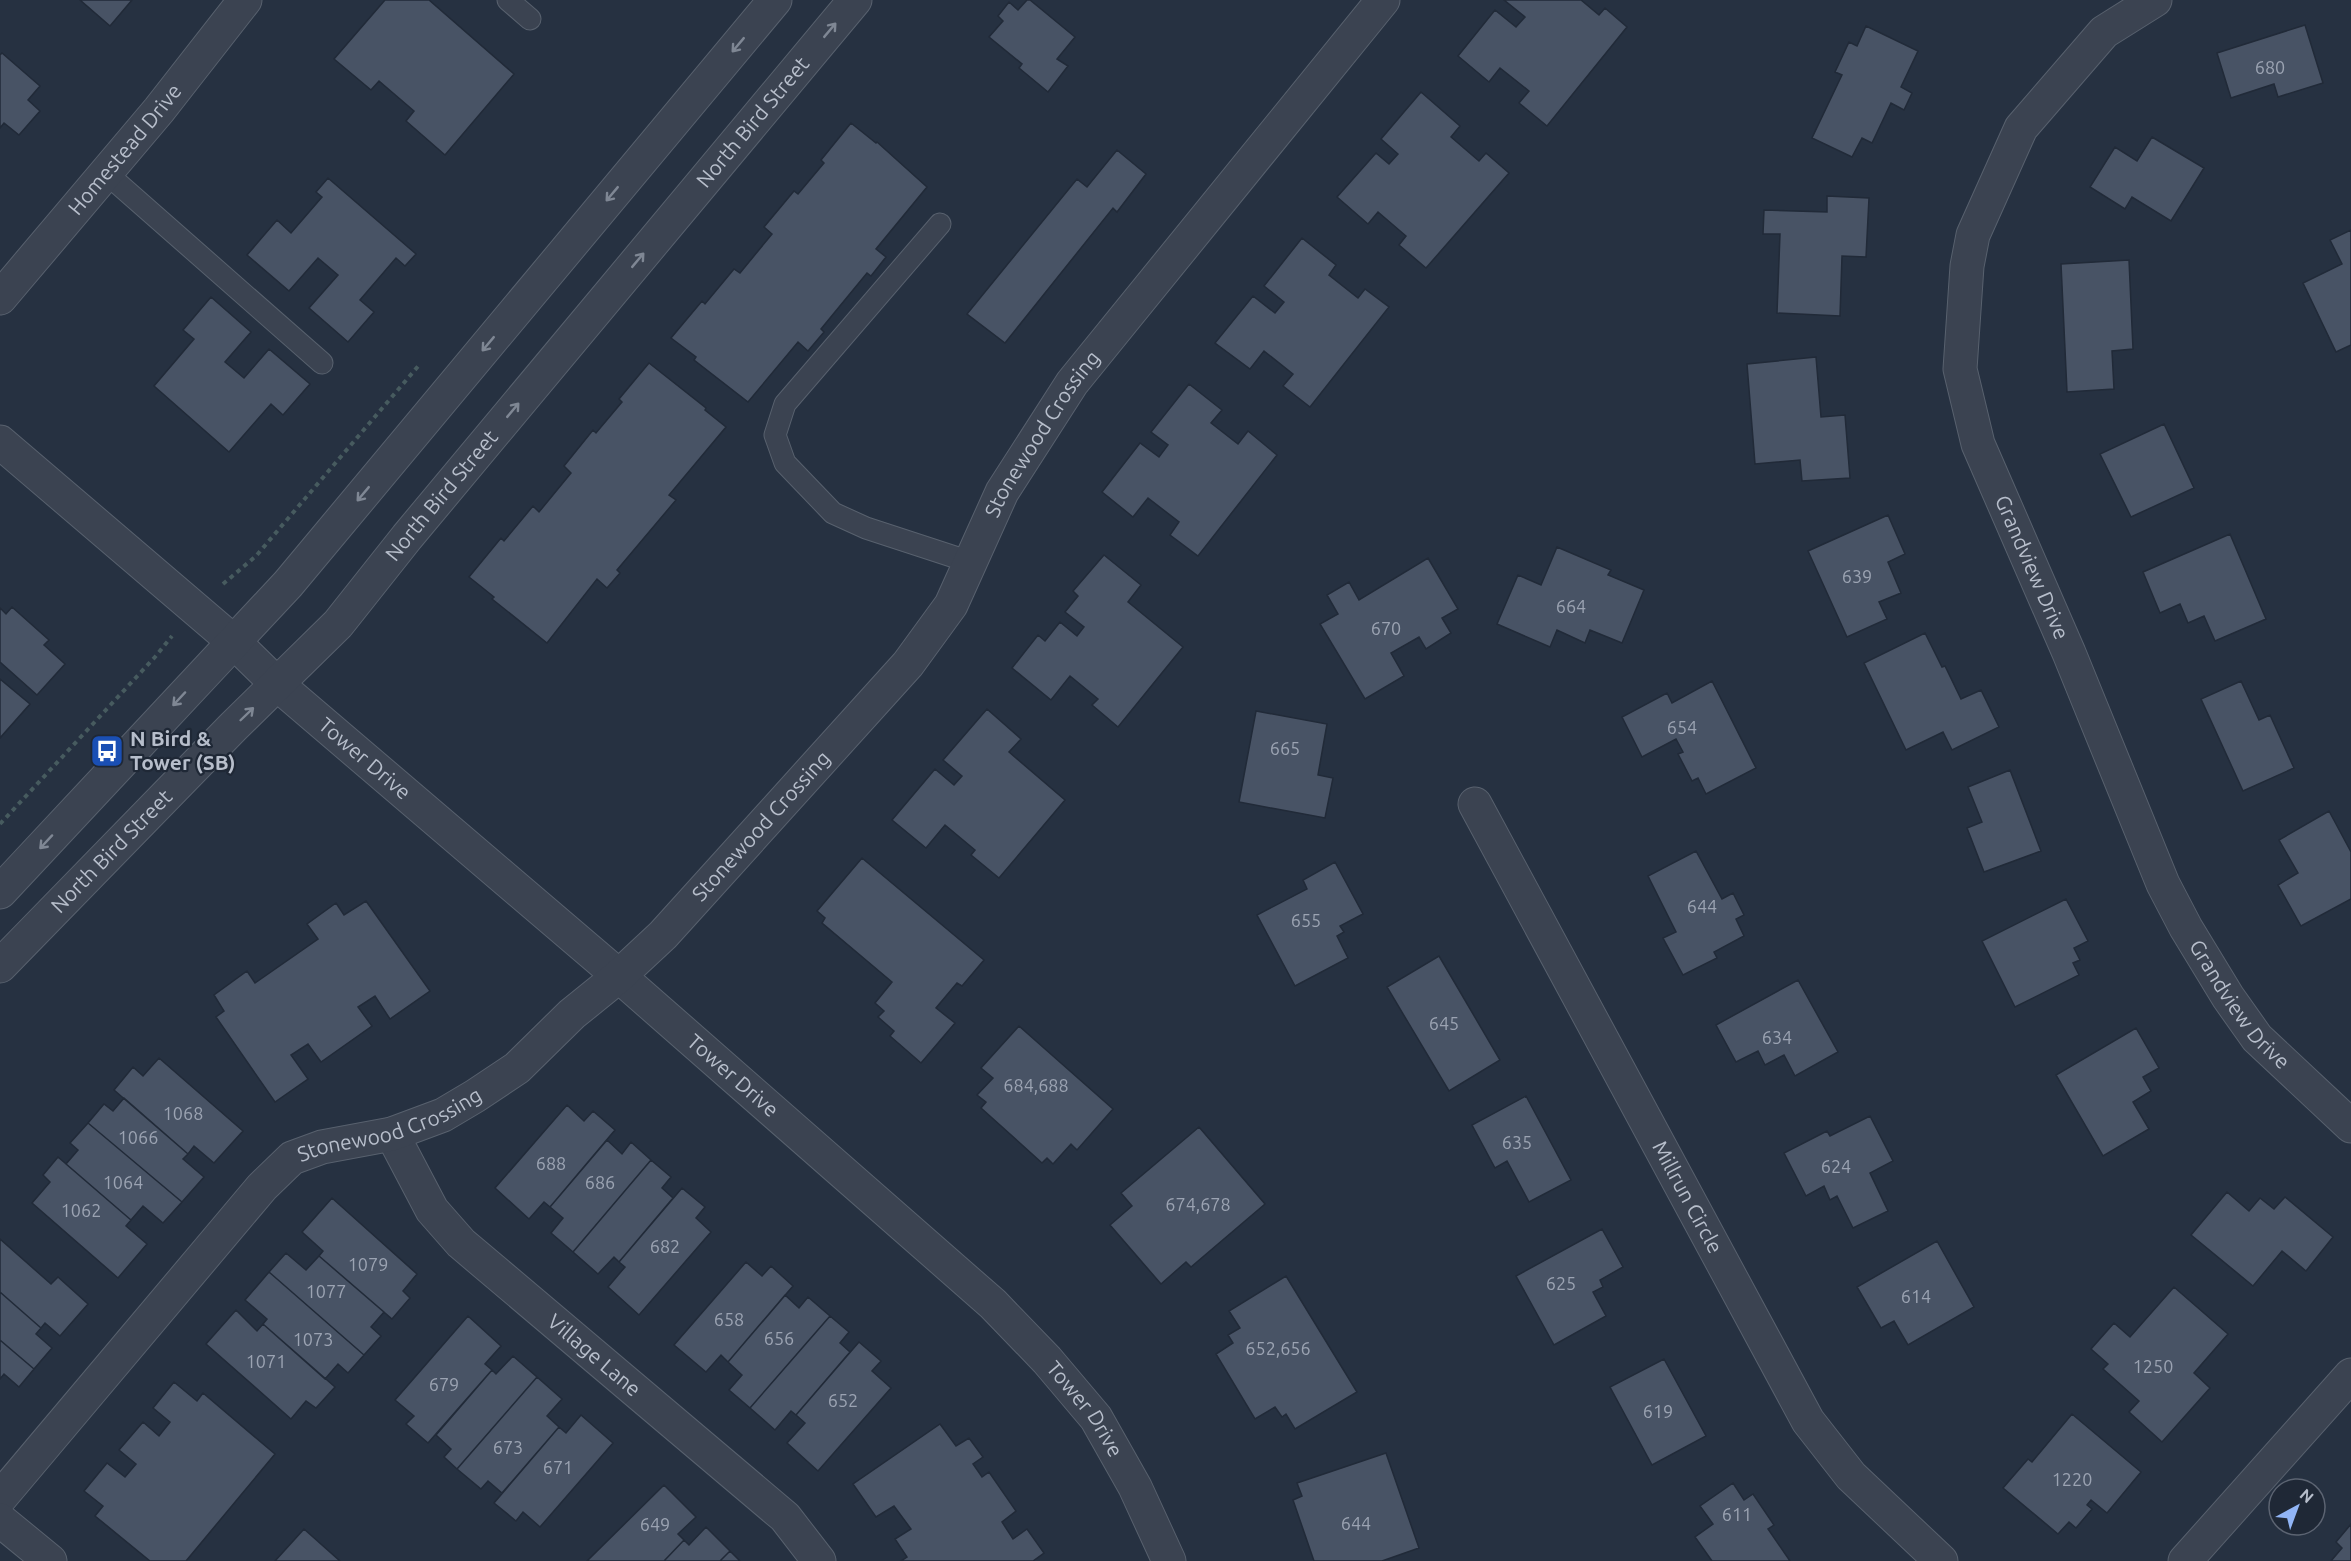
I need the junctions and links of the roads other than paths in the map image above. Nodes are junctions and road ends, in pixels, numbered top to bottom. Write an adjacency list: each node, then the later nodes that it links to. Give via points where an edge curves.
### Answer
1 (245, 0): 8 (street, Homestead Drive)
2 (508, 0): 7 (lane)
3 (775, 0): 14 (street, one-way to 14, via 288,584)
4 (855, 0): 15 (street, North Bird Street, one-way to 4, via 338,624)
5 (1383, 0): 13 (street, Stonewood Crossing, via 1072,383 1002,492)
6 (2155, 0): 20 (street, Grandview Drive, via 2104,32 2021,128 1973,235 1966,266 1960,369 1978,444 2186,928 2258,1038)
7 (530, 20)
8 (106, 173): 10 (street, Homestead Drive); 11 (lane)
9 (940, 224): 13 (lane, via 785,404 775,435 785,463 833,513 866,528)
10 (0, 297)
11 (322, 363)
12 (0, 442): 14 (street, Tower Drive)
13 (970, 562): 19 (street, Stonewood Crossing, via 951,605 908,664 663,935)
14 (234, 642): 15 (street, Tower Drive); 17 (street, one-way to 17)
15 (277, 684): 18 (street, North Bird Street, one-way to 15); 19 (street, Tower Drive)
16 (1475, 804): 28 (street, Millrun Circle, via 1808,1421 1851,1476)
17 (0, 892)
18 (0, 966)
19 (619, 976): 21 (street, Stonewood Crossing, via 572,1014 517,1068 443,1115); 27 (street, Tower Drive, via 984,1296 1047,1360 1096,1418 1135,1487)
20 (2351, 1126)
21 (392, 1134): 23 (street, Stonewood Crossing, via 322,1147 292,1158 262,1187); 26 (street, Village Lane, via 432,1210 461,1243 785,1517)
22 (2351, 1374): 29 (street)
23 (0, 1498)
24 (0, 1520): 25 (street)
25 (50, 1561)
26 (819, 1561)
27 (1169, 1561)
28 (1941, 1561)
29 (2186, 1561)

